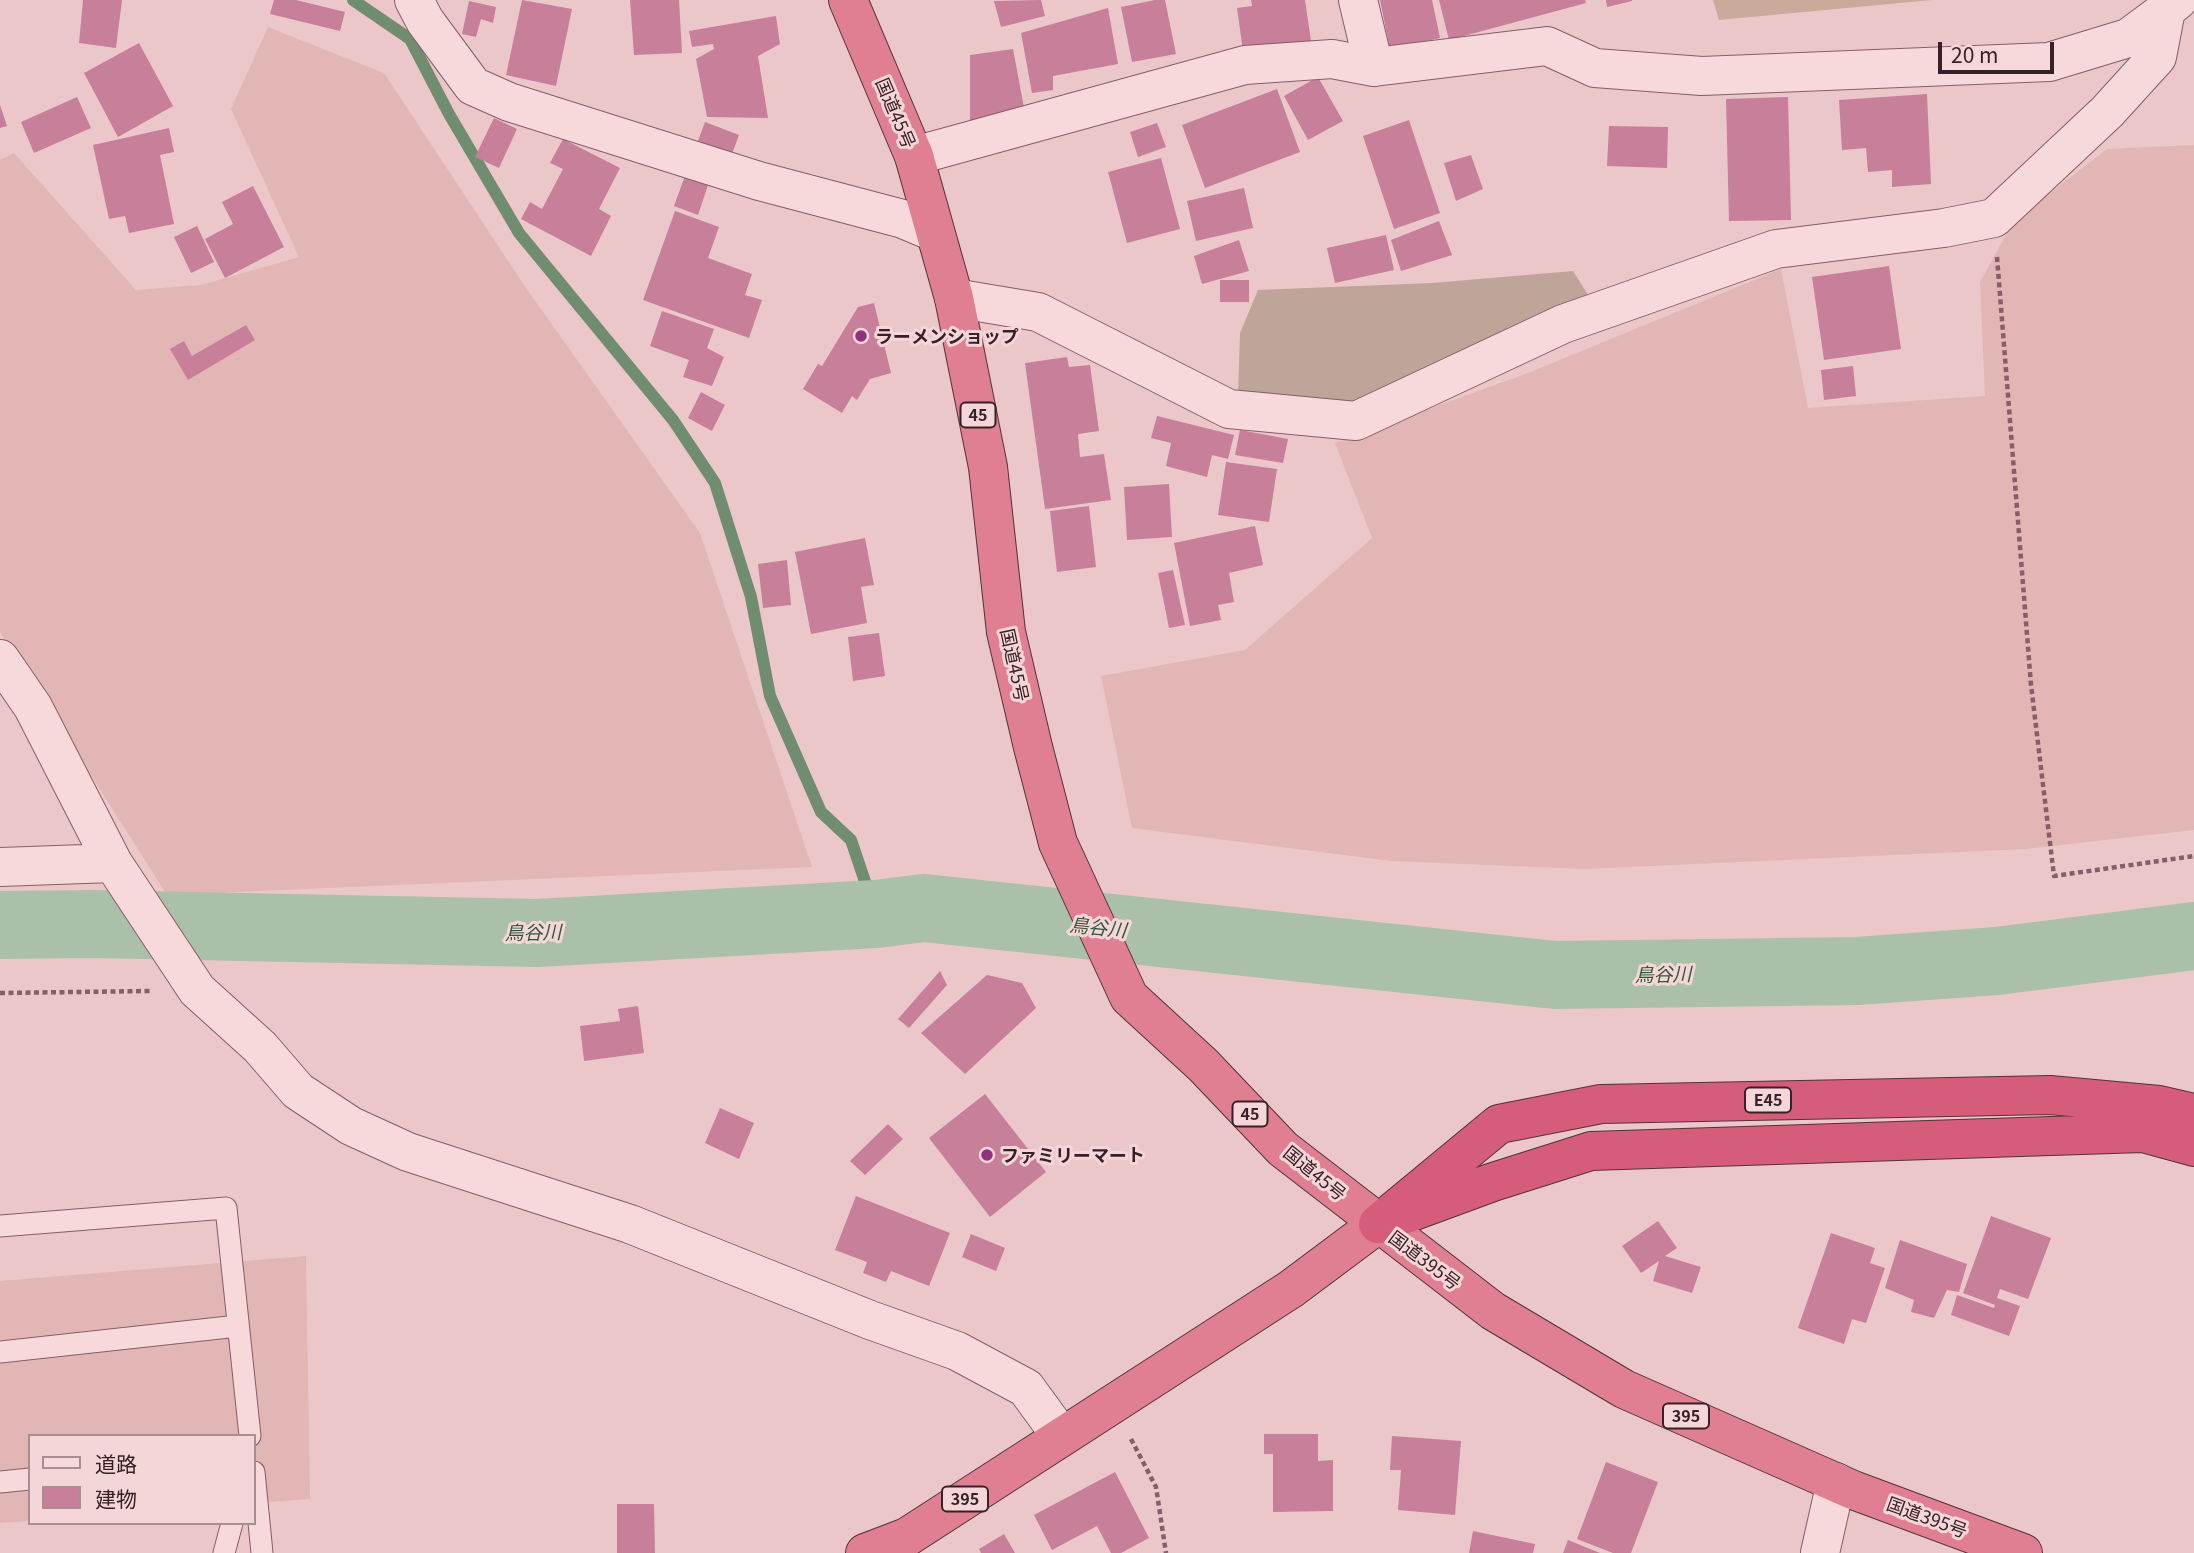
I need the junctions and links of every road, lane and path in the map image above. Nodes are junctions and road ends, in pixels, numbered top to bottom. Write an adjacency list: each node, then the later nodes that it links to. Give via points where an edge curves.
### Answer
1 (414, 0): 8 (street, via 473,86 523,107)
2 (848, 0): 6 (highway, 国道45号 / 45)
3 (1358, 0): 5 (street)
4 (2172, 5): 5 (street, via 2127,38 2049,62 1702,76 1595,68 1547,46); 7 (street, via 2157,57 2107,112)
5 (1374, 67): 6 (street, via 1332,59 1245,65)
6 (914, 156): 8 (highway, 国道45号 / 45)
7 (1994, 218): 9 (street, via 1776,250 1563,324 1356,421 1229,409 1038,312); 11 (path, via 2031,685 2054,876)
8 (934, 232): 9 (highway, 国道45号 / 45)
9 (954, 298): 18 (highway, 国道45号 / 45, via 988,467 1006,632 1058,842 1129,997 1203,1065 1283,1149)
10 (0, 659): 13 (street, via 33,707)
11 (2194, 856)
12 (0, 867): 13 (street)
13 (118, 871): 14 (street)
14 (197, 990): 15 (path); 24 (street, via 260,1046 298,1091 351,1126 408,1152 630,1224 957,1351 1026,1388)
15 (0, 993)
16 (2194, 1113): 18 (highway, E45, via 2159,1105 2050,1095 1601,1104 1499,1124)
17 (2194, 1147): 18 (highway, via 2143,1133 1591,1151)
18 (1378, 1224): 22 (highway, 国道395号 / 395, via 1291,1289); 27 (highway, 国道395号 / 395, via 1493,1311 1624,1389)
19 (0, 1226): 20 (lane, via 226,1208)
20 (238, 1326): 21 (lane); 23 (lane)
21 (0, 1352)
22 (1112, 1404): 24 (highway, 国道395号 / 395); 34 (path, via 1156,1487)
23 (250, 1434)
24 (1061, 1436): 33 (highway, 国道395号 / 395, via 907,1537)
25 (28, 1479): 26 (lane)
26 (0, 1482)
27 (1836, 1482): 30 (highway, 国道395号 / 395); 35 (street)
28 (256, 1492): 32 (lane)
29 (231, 1525): 31 (lane)
30 (2016, 1552)
31 (224, 1553)
32 (262, 1553)
33 (865, 1553)
34 (1166, 1553)
35 (1820, 1553)

